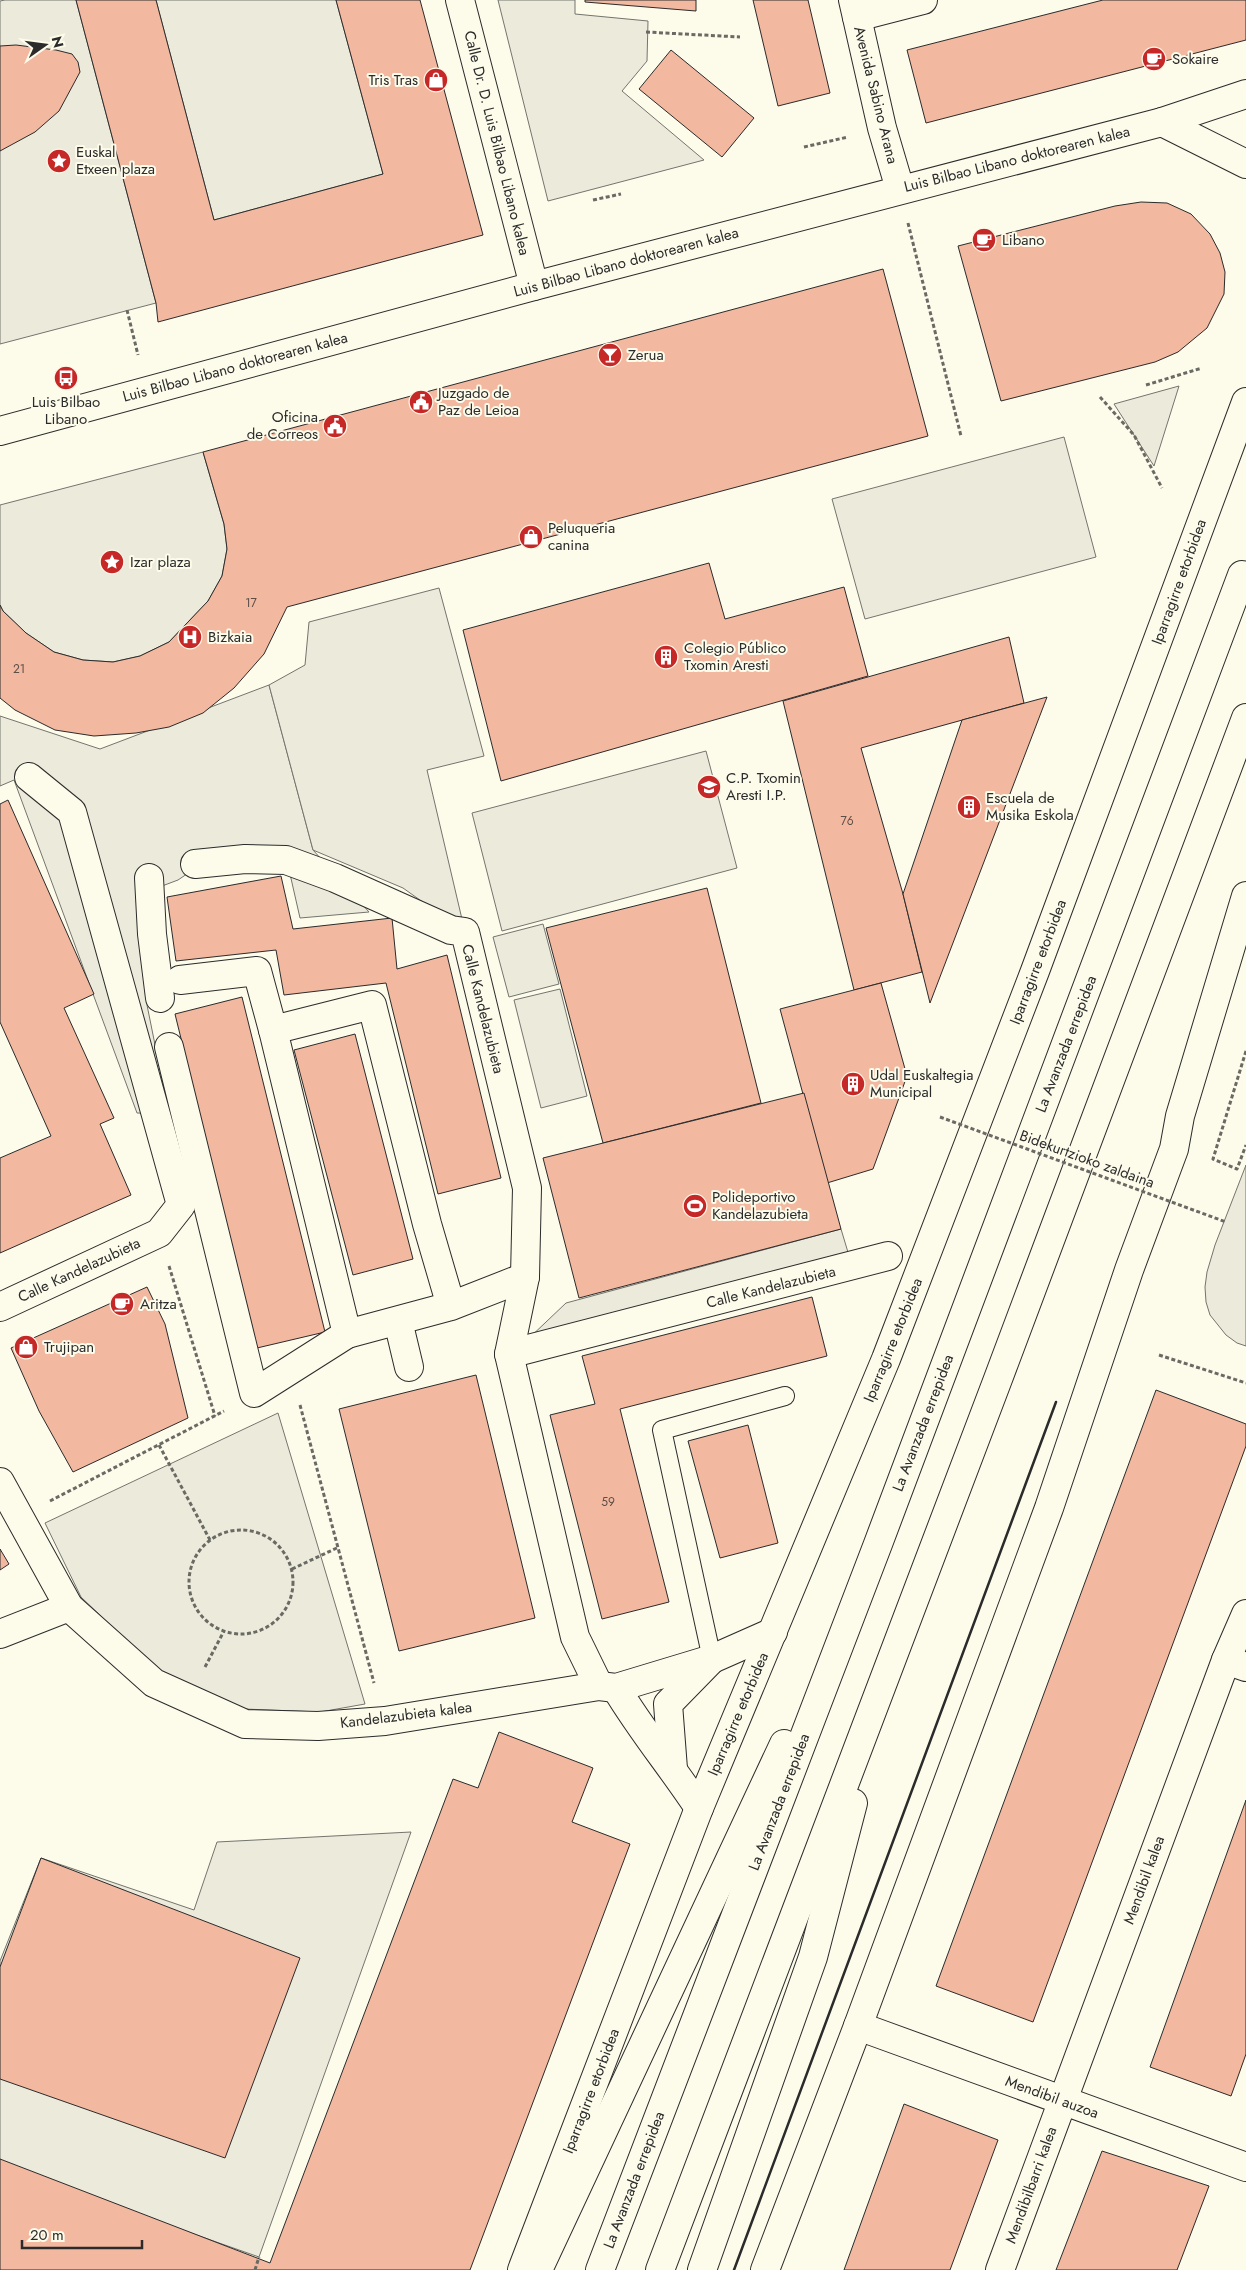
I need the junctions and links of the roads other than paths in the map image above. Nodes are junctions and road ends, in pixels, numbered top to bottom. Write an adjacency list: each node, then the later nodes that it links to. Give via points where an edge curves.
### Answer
1 (460, 0): 8 (main road, Calle Dr. D. Luis Bilbao Libano kalea)
2 (923, 0): 3 (main road)
3 (855, 8): 7 (main road, Avenida Sabino Arana, via 882,128)
4 (1246, 94): 5 (main road, Luis Bilbao Libano doktorearen kalea)
5 (1162, 122): 6 (main road); 7 (main road, Luis Bilbao Libano doktorearen kalea)
6 (1246, 164)
7 (900, 189): 8 (main road, Luis Bilbao Libano doktorearen kalea)
8 (534, 286): 10 (main road, Luis Bilbao Libano doktorearen kalea)
9 (1246, 402): 34 (main road, Iparragirre etorbidea, via 1036,971 931,1244)
10 (0, 432)
11 (1242, 575): 31 (main road, La Avanzada errepidea)
12 (1246, 718): 38 (main road)
13 (29, 777): 24 (main road, Calle Kandelazubieta, via 72,812 181,1205 159,1234)
14 (195, 864): 22 (main road, Calle Kandelazubieta, via 245,859 286,860 343,881 450,930 465,932 527,1188)
15 (150, 878): 18 (main road, via 152,934)
16 (1246, 896): 42 (main road, via 1180,1116 1174,1149 1129,1270 1049,1508)
17 (180, 980): 19 (main road, via 257,971)
18 (160, 998)
19 (273, 1030): 23 (main road, via 372,1005); 26 (main road)
20 (169, 1047): 26 (main road, via 254,1393)
21 (888, 1256): 27 (main road, Calle Kandelazubieta)
22 (525, 1277): 23 (main road); 27 (main road, Calle Kandelazubieta)
23 (451, 1306): 25 (main road)
24 (0, 1307)
25 (398, 1321): 26 (main road); 28 (main road)
26 (348, 1334)
27 (509, 1354): 39 (main road, Calle Kandelazubieta, via 575,1637)
28 (409, 1367)
29 (785, 1396): 36 (lane, via 662,1430)
30 (0, 1482): 32 (main road, Kandelazubieta kalea)
31 (878, 1544): 46 (main road); 47 (main road, La Avanzada errepidea)
32 (69, 1606): 35 (main road); 39 (main road, Kandelazubieta kalea, via 154,1682 245,1724 318,1726 385,1721)
33 (1246, 1614): 37 (main road, Mendibil kalea)
34 (772, 1632): 36 (main road); 41 (main road, Iparragirre etorbidea)
35 (0, 1634)
36 (712, 1659): 39 (main road); 40 (main road, via 668,1704)
37 (1236, 1664): 43 (main road, Mendibil kalea)
38 (889, 1665): 48 (main road); 49 (main road, via 813,1957)
39 (608, 1687): 40 (main road, Calle Kandelazubieta)
40 (673, 1769): 41 (main road, Calle Kandelazubieta)
41 (699, 1808): 45 (main road, Iparragirre etorbidea)
42 (858, 2026): 43 (main road, Mendibil auzoa); 50 (main road)
43 (1062, 2100): 44 (main road, Mendibil auzoa); 51 (main road, Mendibilbarri kalea)
44 (1246, 2167)
45 (522, 2270)
46 (538, 2270)
47 (600, 2270)
48 (660, 2270)
49 (702, 2270)
50 (765, 2270)
51 (1000, 2270)

